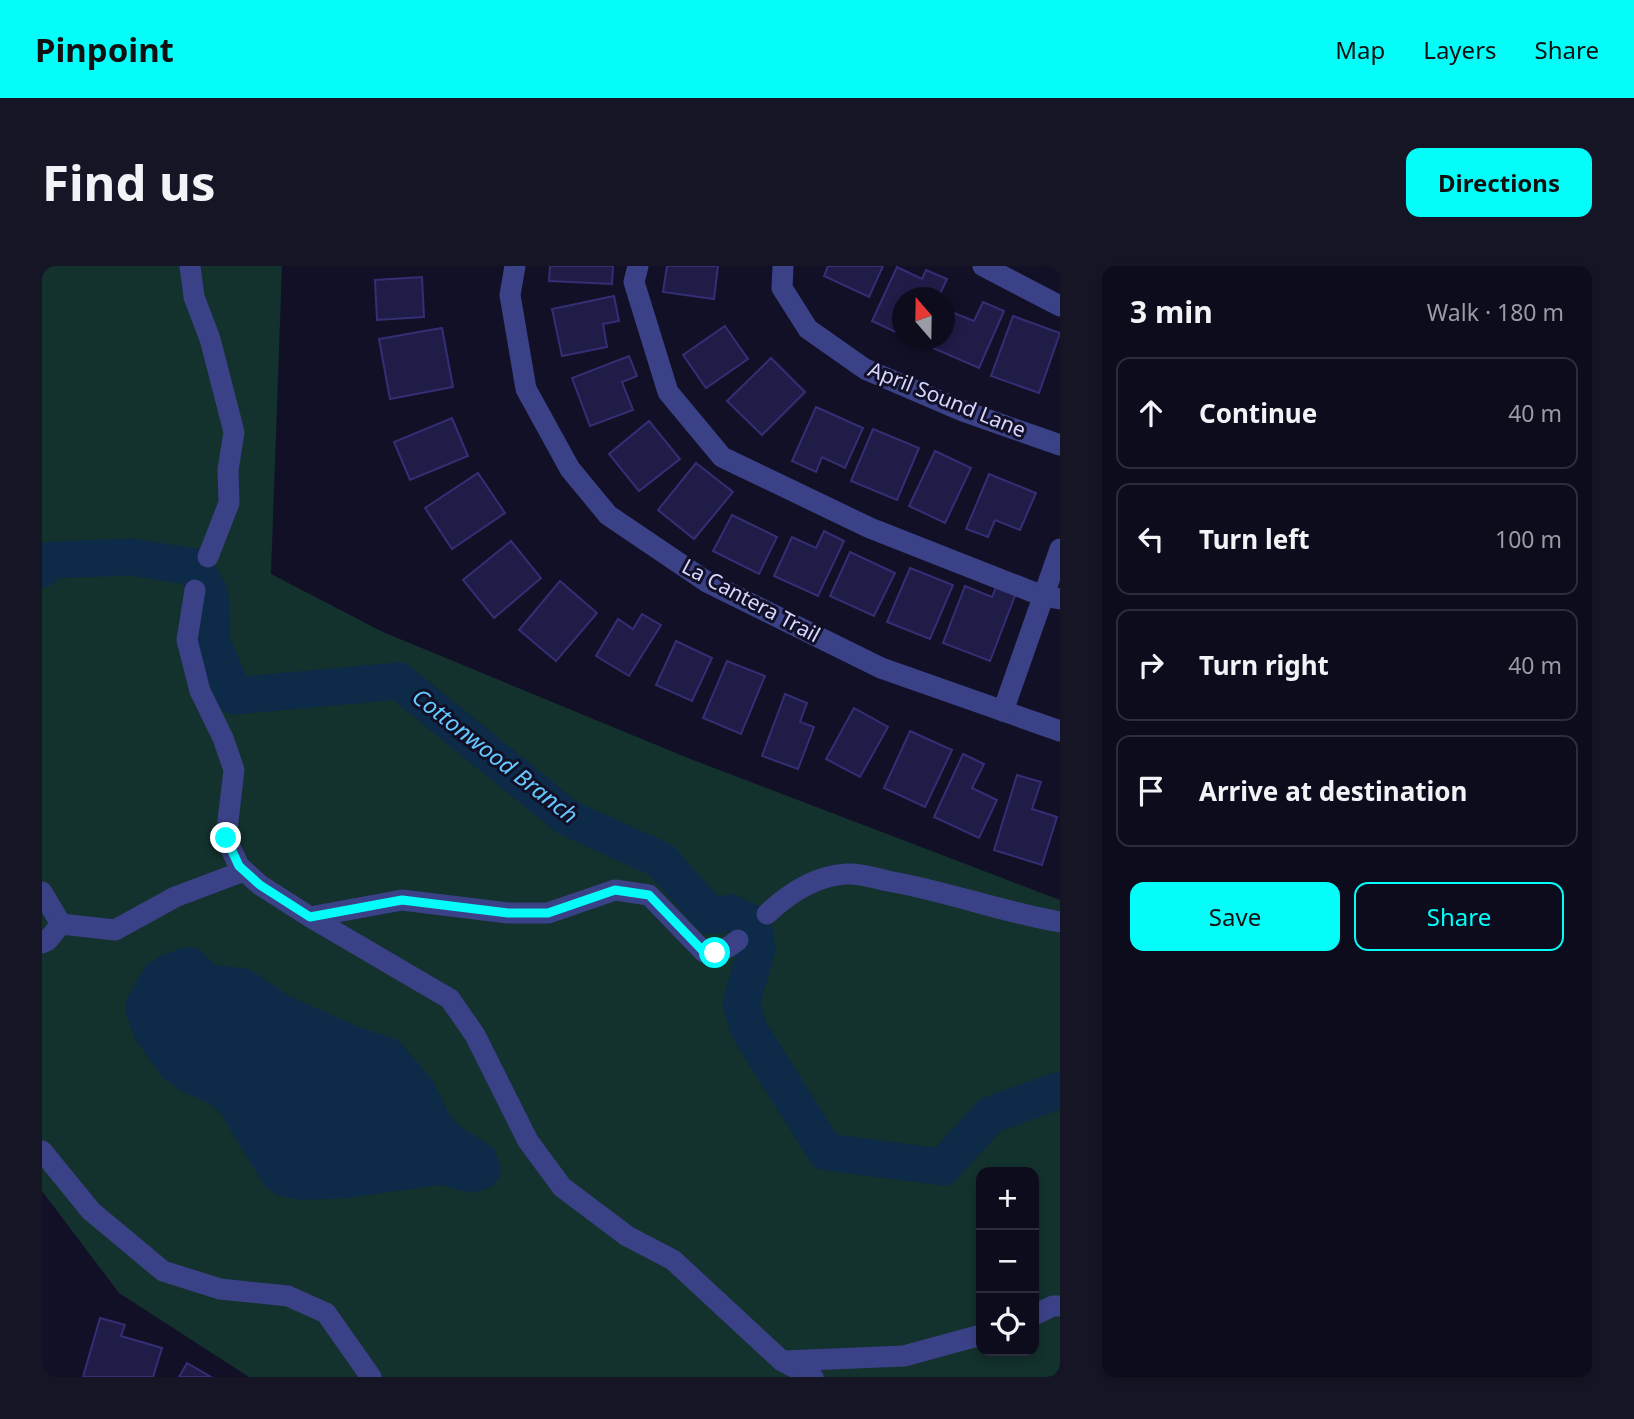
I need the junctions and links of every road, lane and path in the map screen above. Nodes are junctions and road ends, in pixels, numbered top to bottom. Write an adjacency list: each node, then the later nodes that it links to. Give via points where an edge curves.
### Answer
1 (190, 266): 9 (street, via 194,297 234,432 229,503)
2 (514, 266): 12 (street, La Cantera Trail, via 510,295 526,389 570,469 608,515 708,582 745,601 881,668)
3 (638, 266): 11 (street, via 634,282 668,392 722,457 870,528)
4 (783, 266): 7 (street, April Sound Lane, via 782,288 808,329 865,369 963,411)
5 (983, 266): 6 (street)
6 (1060, 306)
7 (1060, 445)
8 (1060, 550): 11 (street)
9 (208, 557)
10 (195, 590): 14 (street, via 187,640 200,691 234,771 226,838)
11 (1052, 598): 12 (street)
12 (1003, 711): 13 (street, La Cantera Trail)
13 (1060, 731)
14 (244, 871): 17 (street); 19 (street, via 175,897 115,930)
15 (42, 892): 19 (street)
16 (767, 914): 18 (street, via 785,897 811,883 848,873)
17 (310, 917): 20 (street, via 402,900 508,913 548,913 615,890 649,895 704,952 727,949); 26 (street, via 450,999 475,1035 528,1141 562,1187 627,1236 673,1259)
18 (1060, 922)
19 (61, 924): 21 (street)
20 (738, 940)
21 (42, 943)
22 (42, 1151): 27 (street, via 91,1211 163,1271 220,1289 288,1296 326,1313)
23 (1060, 1306): 24 (street)
24 (1039, 1313)
25 (976, 1336): 26 (street, via 904,1356)
26 (782, 1362): 28 (street)
27 (371, 1377)
28 (813, 1377)

